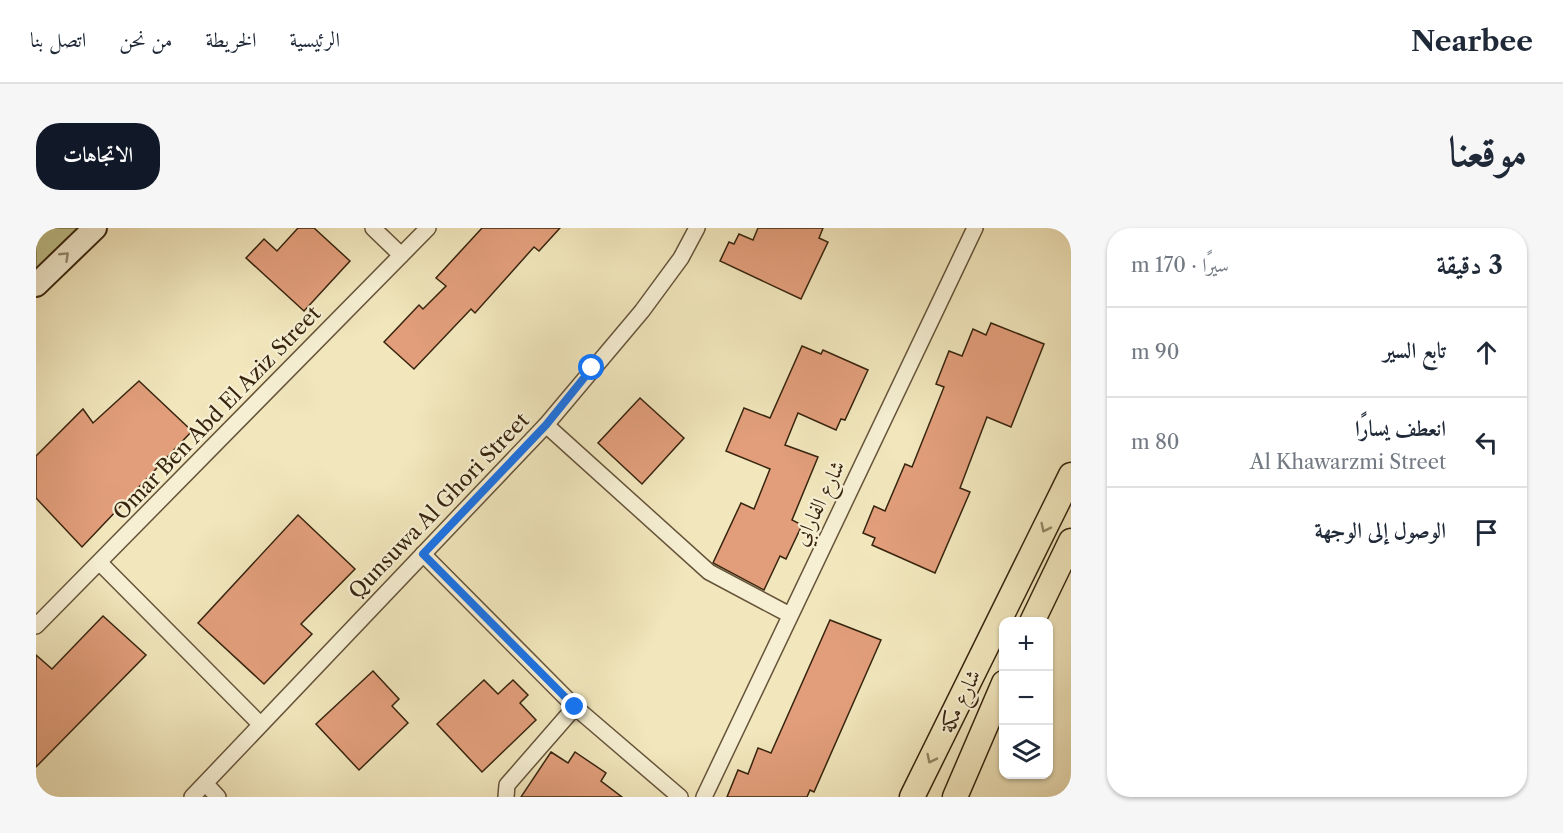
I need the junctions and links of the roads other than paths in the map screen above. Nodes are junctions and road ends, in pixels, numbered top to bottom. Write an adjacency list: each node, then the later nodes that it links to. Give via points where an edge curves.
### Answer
1 (94, 228): 7 (main road, one-way to 1)
2 (374, 228): 6 (street)
3 (428, 228): 6 (street, Omar Ben Abd El Aziz Street)
4 (697, 228): 8 (street, Qunsuwa Al Ghori Street, via 681,258 642,311)
5 (975, 228): 13 (street, شارع الفارابي)
6 (401, 255): 12 (street, Omar Ben Abd El Aziz Street)
7 (36, 285)
8 (546, 425): 11 (street, Qunsuwa Al Ghori Street); 13 (street, via 709,572)
9 (1071, 475): 25 (main road, شارع مكة, one-way to 25)
10 (1071, 541): 14 (main road)
11 (423, 554): 17 (street); 18 (street, Qunsuwa Al Ghori Street)
12 (100, 563): 15 (street, Omar Ben Abd El Aziz Street); 18 (street)
13 (788, 615): 24 (street, شارع الفارابي)
14 (1034, 617)
15 (36, 626)
16 (999, 695): 26 (main road, شارع مكة)
17 (575, 707): 22 (street, via 507,785); 23 (street)
18 (260, 724): 19 (street, Qunsuwa Al Ghori Street)
19 (206, 784): 20 (street, Qunsuwa Al Ghori Street); 21 (street)
20 (192, 797)
21 (218, 797)
22 (506, 797)
23 (680, 797)
24 (704, 797)
25 (912, 797)
26 (955, 797)

